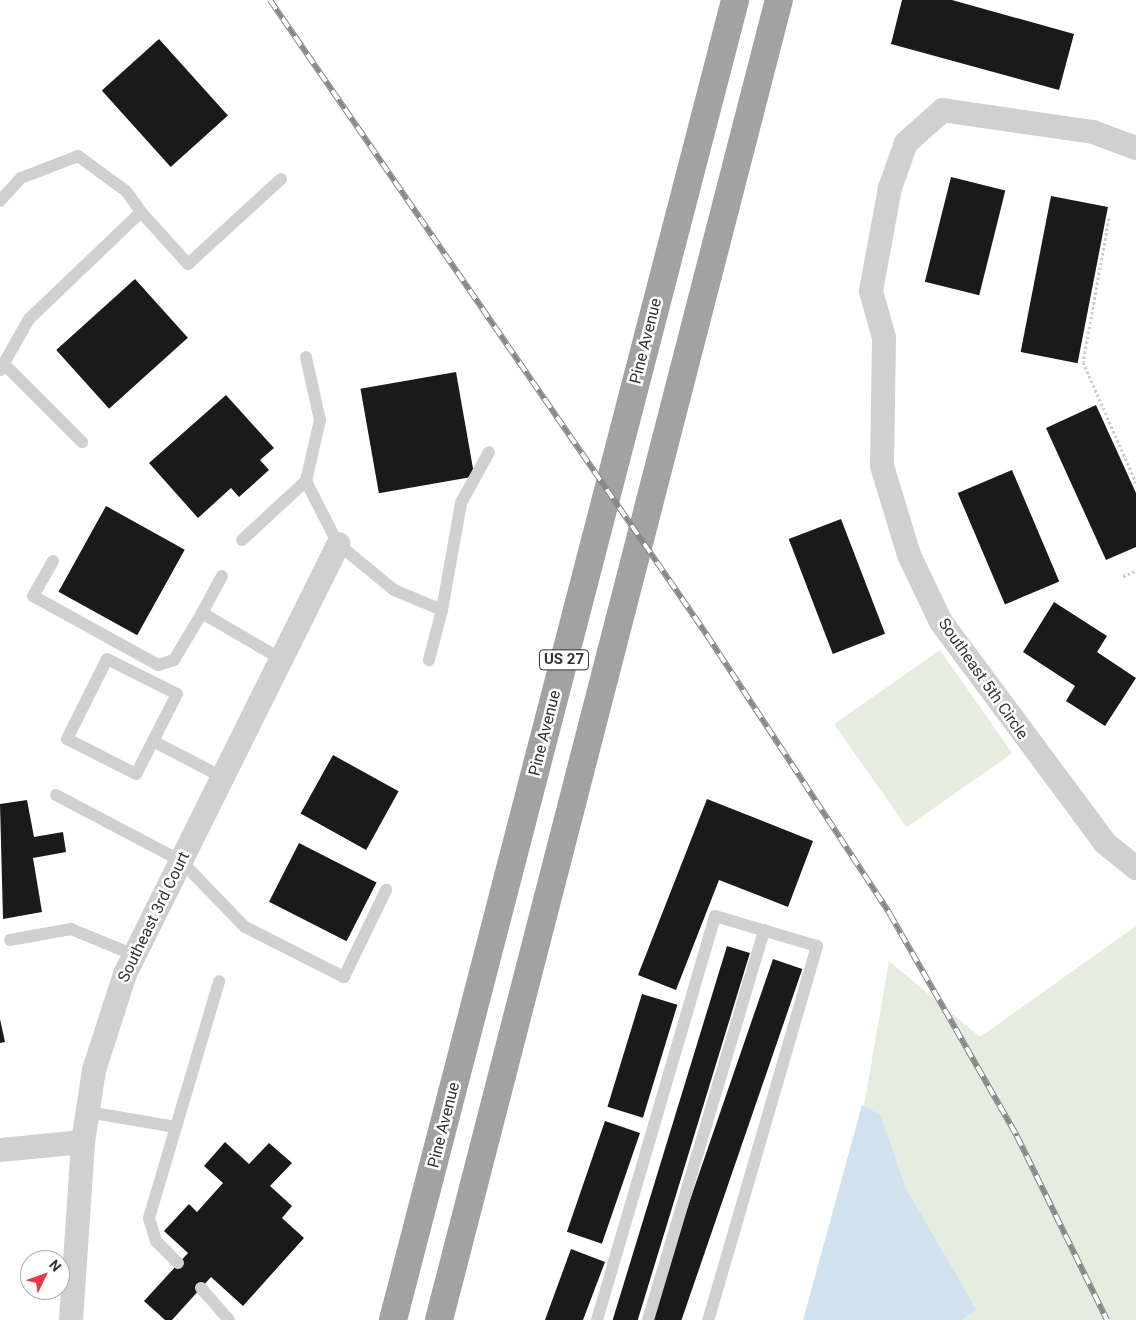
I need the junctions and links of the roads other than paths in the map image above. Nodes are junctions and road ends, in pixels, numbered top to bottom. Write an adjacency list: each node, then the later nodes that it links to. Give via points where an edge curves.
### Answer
1 (734, 0): 38 (highway, Pine Avenue / US 27)
2 (779, 0): 39 (highway, US 27)
3 (1136, 148): 24 (street, Southeast 5th Circle, via 1092,132 943,110 906,143 890,188 871,291 884,338 882,466 908,555 941,622 986,686 1105,843)
4 (281, 179): 6 (lane, via 188,264)
5 (0, 201): 6 (lane, via 21,178 78,156 126,191)
6 (141, 212): 8 (lane, via 29,319)
7 (306, 357): 11 (lane, via 320,420)
8 (2, 366): 9 (lane)
9 (82, 442)
10 (489, 452): 16 (lane, via 461,503)
11 (306, 481): 12 (lane); 13 (lane)
12 (242, 540)
13 (338, 544): 16 (lane, via 394,590); 18 (street, Southeast 3rd Court)
14 (53, 561): 17 (lane, via 33,596 158,666 174,660)
15 (222, 576): 17 (lane)
16 (442, 610): 19 (lane)
17 (202, 613): 18 (lane)
18 (281, 659): 21 (street, Southeast 3rd Court)
19 (429, 660)
20 (153, 741): 20 (lane, via 176,694 107,659 67,738 136,774); 21 (lane)
21 (222, 777): 23 (street, Southeast 3rd Court)
22 (56, 795): 23 (lane)
23 (181, 861): 25 (lane, via 245,927 344,977); 28 (street, Southeast 3rd Court)
24 (1136, 868)
25 (386, 890)
26 (764, 930): 40 (lane, via 715,916); 41 (lane); 42 (lane, via 817,946)
27 (10, 940): 28 (lane, via 71,929)
28 (134, 955): 30 (street, Southeast 3rd Court, via 94,1070)
29 (219, 981): 31 (lane)
30 (88, 1112): 31 (lane); 32 (street, Southeast 3rd Court)
31 (176, 1127): 34 (lane, via 149,1218 156,1241)
32 (83, 1142): 33 (street); 36 (street, Southeast 3rd Court)
33 (0, 1150)
34 (178, 1264)
35 (201, 1288): 37 (lane)
36 (73, 1319)
37 (229, 1320)
38 (393, 1320)
39 (439, 1320)
40 (597, 1320)
41 (648, 1320)
42 (708, 1320)

